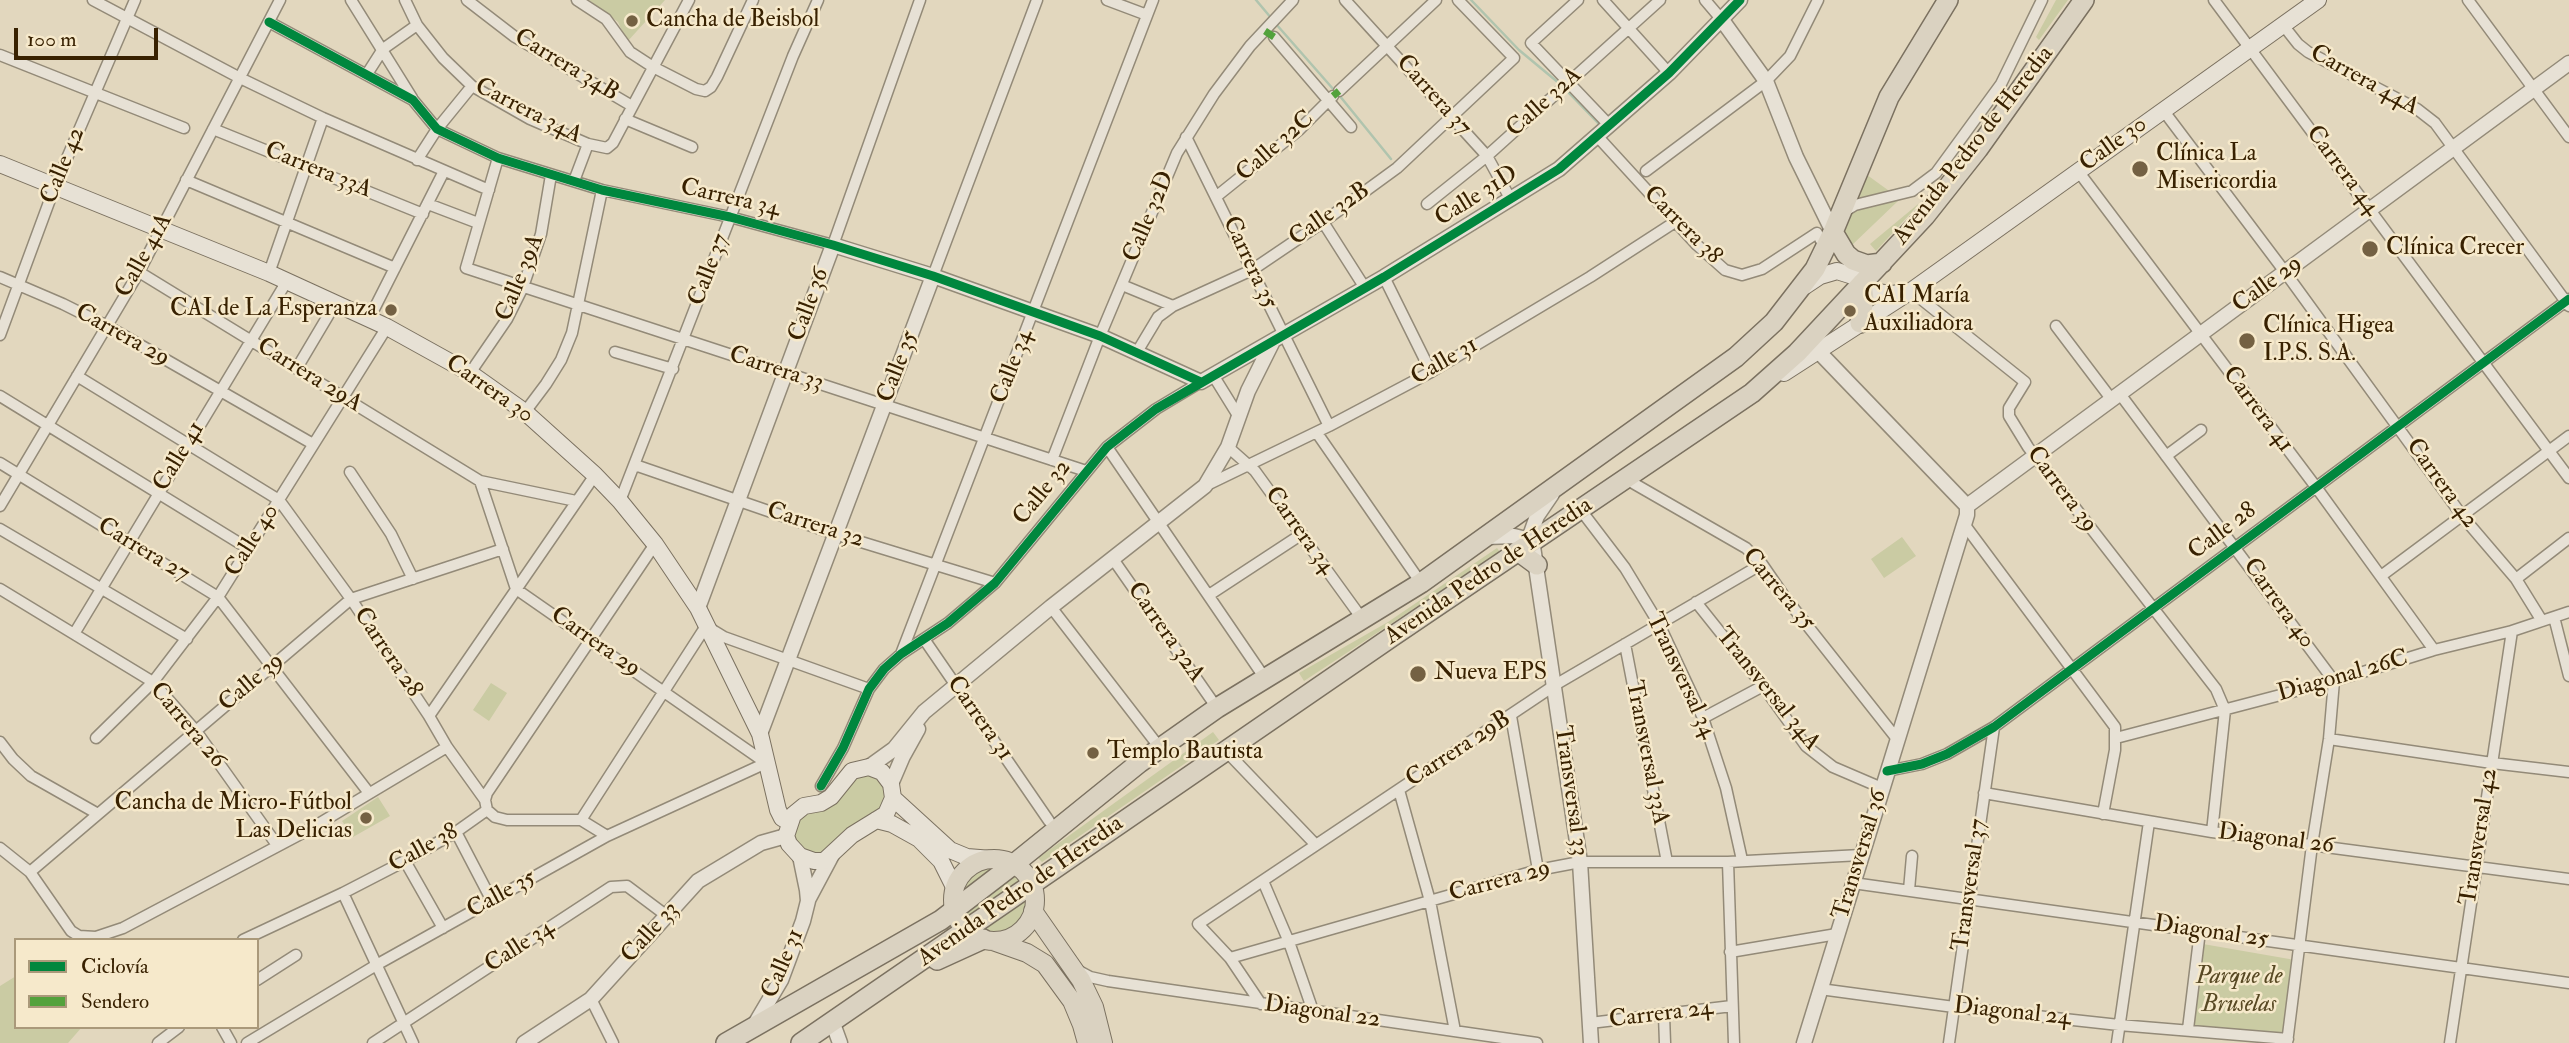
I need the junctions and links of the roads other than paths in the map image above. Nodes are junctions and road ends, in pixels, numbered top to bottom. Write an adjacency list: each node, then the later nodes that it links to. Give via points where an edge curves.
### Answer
1 (93, 0): 32 (street)
2 (135, 0): 32 (street, Calle 42)
3 (280, 0): 34 (street, Calle 41A)
4 (351, 0): 41 (street)
5 (405, 0): 36 (street, Carrera 34A)
6 (467, 0): 55 (street, Carrera 34B, via 515,37)
7 (578, 0): 44 (street, via 606,19 630,52)
8 (689, 0): 44 (street)
9 (753, 0): 44 (street, via 711,87 696,89)
10 (818, 0): 90 (street, Calle 37)
11 (920, 0): 97 (street, Calle 36)
12 (1037, 0): 104 (street, Calle 35)
13 (1107, 0): 31 (street)
14 (1153, 0): 31 (street, Calle 34)
15 (1293, 0): 38 (street, Calle 32D)
16 (1345, 0): 39 (street, Carrera 37)
17 (1436, 0): 39 (street, Calle 32C)
18 (1458, 0): 57 (street, Calle 32B, via 1514,58)
19 (1578, 0): 49 (street, via 1531,43)
20 (1603, 0): 37 (street)
21 (1660, 0): 37 (street, Calle 32A)
22 (1705, 0): 33 (street)
23 (1740, 0): 33 (street, Calle 31D)
24 (1818, 0): 48 (street, via 1790,56)
25 (1948, 0): 96 (highway, Avenida Pedro de Heredia, via 1895,86)
26 (2042, 0): 96 (street, via 2001,84 1936,173 1912,191 1852,206)
27 (2084, 0): 98 (highway, Avenida Pedro de Heredia, via 1942,195)
28 (2214, 0): 40 (street, Carrera 44)
29 (2468, 0): 51 (street)
30 (2306, 3): 35 (main road, Calle 30)
31 (1147, 15): 119 (street, Calle 34)
32 (126, 19): 47 (street); 52 (street, Calle 42)
33 (1722, 20): 45 (street, Calle 31D); 48 (street)
34 (269, 22): 46 (street, Carrera 34); 47 (street, Calle 41A)
35 (2283, 24): 40 (main road, Calle 30); 70 (street, Carrera 44A, via 2308,52 2425,114)
36 (417, 25): 41 (street); 50 (street, Carrera 34A)
37 (1629, 28): 45 (street); 49 (street, Calle 32A)
38 (1271, 32): 53 (street); 65 (street, Calle 32D, via 1250,46)
39 (1387, 46): 53 (street, Calle 32C); 57 (street, Carrera 37)
40 (2250, 48): 56 (main road, Calle 30); 89 (street, Carrera 44)
41 (383, 49): 46 (street); 54 (street)
42 (0, 55): 52 (street)
43 (2569, 63): 51 (street, Calle 29)
44 (653, 67): 55 (street)
45 (1669, 73): 60 (street, Calle 31D)
46 (367, 74): 54 (street, Carrera 34)
47 (240, 78): 58 (street); 63 (street, Calle 41A)
48 (1766, 81): 76 (street); 96 (street)
49 (1565, 85): 60 (street); 71 (street, Calle 32A)
50 (472, 86): 64 (street); 68 (street, Carrera 34A, via 530,119)
51 (2534, 89): 67 (street); 70 (street, Calle 29)
52 (94, 92): 62 (street); 82 (street, Calle 42)
53 (1334, 95): 61 (street); 85 (street, Calle 32C)
54 (413, 100): 64 (street, Carrera 34)
55 (632, 106): 59 (street)
56 (2163, 110): 77 (main road, Calle 30); 102 (street, Carrera 42)
57 (1451, 116): 71 (street, Carrera 37); 92 (street, Calle 32B, via 1397,168)
58 (323, 118): 73 (street); 75 (street)
59 (625, 119): 68 (street, Carrera 34A, via 607,148); 69 (street)
60 (1610, 126): 66 (street, Calle 31D)
61 (1351, 127)
62 (184, 128)
63 (213, 129): 75 (street, Carrera 33A); 80 (street, Calle 41A)
64 (437, 129): 72 (street, Carrera 34); 73 (street)
65 (1186, 137): 85 (street, Carrera 35); 110 (street, Calle 32D)
66 (1598, 137): 86 (street, Calle 31D); 93 (street, Carrera 38)
67 (2569, 137)
68 (588, 144): 81 (street)
69 (692, 146)
70 (2455, 147): 89 (street, Calle 29); 115 (street, Carrera 44A)
71 (1487, 156): 86 (street, Carrera 37); 87 (street, Calle 32A)
72 (498, 158): 79 (street, Carrera 34); 83 (street)
73 (417, 160): 78 (street)
74 (0, 164): 82 (main road, Carrera 30)
75 (306, 167): 88 (street, Carrera 33A); 91 (street)
76 (1646, 171)
77 (2078, 171): 113 (main road, Calle 30); 126 (street, Carrera 41)
78 (444, 172): 83 (street); 88 (street)
79 (551, 175): 81 (street, Carrera 34); 111 (street, Calle 39A, via 541,234)
80 (186, 180): 91 (street); 95 (street, Calle 41A)
81 (574, 181): 84 (street, Carrera 34)
82 (55, 186): 95 (main road, Carrera 30); 109 (street, Calle 42)
83 (489, 190): 94 (street)
84 (602, 190): 90 (street, Carrera 34); 117 (street)
85 (1217, 196): 100 (street, Carrera 35)
86 (1511, 200): 106 (street, Calle 31D)
87 (1427, 204)
88 (425, 209): 94 (street, Carrera 33A); 99 (street)
89 (2371, 209): 102 (street, Calle 29); 134 (street, Carrera 44)
90 (730, 217): 97 (street, Carrera 34); 129 (street, Calle 37)
91 (287, 222): 99 (street); 103 (street)
92 (1323, 222): 100 (street, Calle 32B); 112 (street)
93 (1675, 222): 96 (street, Carrera 38, via 1718,265 1742,275); 137 (street, Calle 31)
94 (478, 223): 111 (street, Carrera 33, via 466,268)
95 (161, 228): 101 (street, Calle 41A); 103 (main road, Carrera 30)
96 (1828, 233): 98 (highway, via 1853,260 1867,265); 114 (highway, Avenida Pedro de Heredia, via 1810,276)
97 (833, 245): 104 (street, Carrera 34); 139 (street, Calle 36)
98 (1882, 263): 108 (highway, Avenida Pedro de Heredia)
99 (395, 268): 120 (street)
100 (1252, 270): 118 (street, Calle 32B); 128 (street, Carrera 35)
101 (139, 272): 122 (street, Calle 41A); 130 (street, Carrera 29A)
102 (2285, 272): 126 (street, Calle 29); 152 (street, Carrera 42)
103 (269, 273): 107 (main road, Carrera 30)
104 (933, 276): 119 (street, Carrera 34); 147 (street, Calle 35)
105 (0, 277): 109 (street, Carrera 29)
106 (1384, 277): 112 (street, Calle 31D); 137 (street)
107 (287, 281): 116 (main road, Carrera 30); 130 (street, Calle 41)
108 (1862, 283): 113 (main road, via 1885,294); 114 (main road, via 1852,275 1833,271 1808,282); 121 (highway); 143 (highway, Avenida Pedro de Heredia, via 1797,353)
109 (18, 285): 122 (street, Carrera 29); 125 (street, Calle 42)
110 (1122, 285): 118 (street); 127 (street, Calle 32D)
111 (523, 287): 117 (street, Carrera 33); 138 (street, Calle 39A)
112 (1365, 288): 128 (street, Calle 31D)
113 (1911, 291): 121 (main road, Calle 30); 163 (street, Carrera 39, via 2025,382 2009,416)
114 (1790, 302): 172 (highway, Avenida Pedro de Heredia, via 1736,357)
115 (2568, 302): 134 (street, Calle 28)
116 (335, 304): 120 (main road, Carrera 30); 135 (street)
117 (579, 305): 129 (street, Carrera 33); 148 (street, via 561,360)
118 (1173, 306): 133 (street, Calle 32B, via 1158,317)
119 (1035, 312): 127 (street, Carrera 34); 156 (street, Calle 34)
120 (369, 319): 124 (main road, Carrera 30)
121 (1860, 323): 131 (main road, Calle 30)
122 (107, 326): 140 (street, Calle 41A); 142 (street, Carrera 29)
123 (2056, 326): 145 (street, Carrera 40)
124 (387, 327): 138 (main road, Carrera 30); 146 (street, Calle 40)
125 (0, 335)
126 (2201, 335): 145 (street, Calle 29); 177 (street, Carrera 41)
127 (1100, 336): 133 (street, Carrera 34); 164 (street, Calle 32D)
128 (1278, 337): 141 (street, Calle 31D); 149 (street, Calle 31); 151 (street, Carrera 35)
129 (684, 340): 136 (street, Calle 37); 139 (street, Carrera 33)
130 (251, 341): 135 (street, Carrera 29A); 142 (street, Calle 41)
131 (1818, 351): 143 (main road, Calle 30); 184 (street)
132 (615, 352): 136 (street)
133 (1137, 352): 141 (street, Carrera 34)
134 (2483, 363): 152 (street, Calle 28); 161 (street, Carrera 44)
135 (298, 368): 146 (street, Carrera 29A)
136 (673, 369): 166 (street, Calle 37)
137 (1431, 372): 151 (street, Calle 31)
138 (470, 373): 148 (main road, Carrera 30)
139 (785, 373): 147 (street, Carrera 33); 180 (street, Calle 36)
140 (77, 376): 150 (street, Calle 41A); 157 (street)
141 (1207, 378): 149 (street); 159 (street, Calle 32)
142 (220, 391): 157 (street, Calle 41); 158 (street, Carrera 29)
143 (1752, 393): 174 (highway, Avenida Pedro de Heredia)
144 (0, 396): 150 (street)
145 (2116, 397): 162 (street, Carrera 40); 163 (street, Calle 29)
146 (343, 398): 158 (street, Calle 40); 175 (street, Carrera 29A)
147 (884, 405): 156 (street, Carrera 33); 190 (street, Calle 35)
148 (524, 412): 171 (main road, Carrera 30)
149 (1238, 417): 160 (street, Calle 31)
150 (48, 426): 170 (street, Calle 41A); 178 (street)
151 (1329, 426): 154 (street, Calle 31)
152 (2398, 426): 177 (street, Calle 28); 186 (street, Carrera 42)
153 (2201, 430): 162 (street)
154 (1317, 432): 167 (street, Calle 31); 208 (street)
155 (2569, 436): 161 (street)
156 (985, 438): 164 (street, Carrera 33); 201 (street, Calle 34)
157 (188, 444): 178 (street, Calle 41); 179 (street)
158 (313, 444): 179 (street, Calle 40)
159 (1107, 447): 168 (street, Calle 32); 187 (street)
160 (1228, 447): 167 (street, Carrera 34); 176 (street, Calle 31)
161 (2548, 453): 173 (street, Carrera 44); 186 (street)
162 (2166, 456): 197 (street, Carrera 40)
163 (2035, 457): 184 (street, Calle 29); 218 (street, Carrera 39)
164 (1052, 460): 168 (street, Carrera 33)
165 (0, 463): 170 (street, Carrera 27)
166 (635, 466): 180 (street, Carrera 32); 182 (street, Calle 37)
167 (1249, 466): 176 (street, Calle 31); 191 (street, Carrera 34)
168 (1086, 471): 207 (street, Calle 32)
169 (350, 472): 205 (street, via 391,534)
170 (18, 475): 183 (street, Calle 41A); 194 (street, Carrera 27)
171 (595, 475): 181 (street); 182 (main road, Carrera 30)
172 (1568, 477): 192 (highway, Avenida Pedro de Heredia); 196 (street, via 1537,516)
173 (2569, 478)
174 (1626, 479): 185 (highway, Avenida Pedro de Heredia); 202 (street, Carrera 35, via 1730,537)
175 (480, 481): 181 (street, Carrera 29A); 199 (street)
176 (1205, 486): 187 (street, Calle 31)
177 (2316, 487): 197 (street, Calle 28); 204 (street, Carrera 41)
178 (159, 493): 194 (street, Calle 41); 198 (street)
179 (279, 500): 198 (street, Calle 40); 214 (street, Carrera 28)
180 (737, 500): 190 (street, Carrera 32); 217 (street, Calle 36)
181 (576, 501): 211 (street)
182 (620, 501): 195 (main road, Carrera 30)
183 (0, 506)
184 (1967, 506): 188 (street, Transversal 36)
185 (1580, 509): 196 (highway, Avenida Pedro de Heredia); 223 (street, Transversal 34, via 1625,568)
186 (2463, 517): 204 (street); 206 (street, Carrera 42)
187 (1159, 524): 200 (street, Calle 31); 212 (street)
188 (1965, 524): 235 (street); 254 (street, Transversal 36)
189 (0, 529): 210 (street)
190 (835, 534): 201 (street, Carrera 32); 233 (street, Calle 35)
191 (1302, 534): 212 (street); 221 (street, Carrera 34)
192 (1485, 537): 196 (street, via 1514,536); 208 (highway, Avenida Pedro de Heredia)
193 (2569, 538): 206 (street)
194 (130, 542): 210 (street, Calle 41); 213 (street, Carrera 27)
195 (655, 544): 217 (main road, Carrera 30); 229 (street)
196 (1526, 546): 203 (highway); 260 (highway, Avenida Pedro de Heredia)
197 (2236, 547): 218 (street, Calle 28); 239 (street, Carrera 40)
198 (249, 549): 213 (street, Calle 40)
199 (503, 549): 205 (street, Calle 39); 211 (street)
200 (1113, 559): 216 (street, Calle 31); 245 (street, Carrera 32A)
201 (936, 564): 207 (street, Carrera 32); 232 (street, Calle 34)
202 (1762, 564): 215 (street, Carrera 29B); 254 (street, Carrera 35)
203 (1537, 565): 241 (street, Transversal 33)
204 (2381, 576): 231 (street, Carrera 41)
205 (413, 579): 214 (street, Calle 39)
206 (2516, 579): 222 (street, Carrera 42)
207 (995, 583): 228 (street, Calle 32)
208 (1421, 583): 221 (highway, Avenida Pedro de Heredia)
209 (0, 589): 226 (street, Carrera 26)
210 (102, 589): 226 (street, Calle 41); 227 (street)
211 (516, 589): 229 (street, Carrera 29); 247 (street)
212 (1209, 595): 237 (street)
213 (218, 597): 227 (street, Calle 40); 234 (street, Carrera 27)
214 (351, 599): 234 (street, Calle 39); 247 (street, Carrera 28)
215 (1696, 602): 223 (street, Carrera 29B); 242 (street, Transversal 34A)
216 (1051, 607): 240 (street, Calle 31); 259 (street)
217 (698, 608): 224 (main road, Carrera 30)
218 (2153, 608): 235 (street, Calle 28); 246 (street, Carrera 39, via 2216,689)
219 (2569, 612): 220 (street, Diagonal 26C)
220 (2554, 617): 222 (street, Diagonal 26C); 236 (street)
221 (1363, 620): 237 (highway, Avenida Pedro de Heredia)
222 (2542, 621): 225 (street, Diagonal 26C)
223 (1659, 624): 230 (street, Carrera 29B); 249 (street, Transversal 34)
224 (706, 626): 233 (street); 244 (street); 252 (main road, Carrera 30)
225 (2512, 631): 231 (street, Diagonal 26C); 263 (street, Transversal 42)
226 (74, 634): 238 (street, Carrera 26)
227 (187, 639): 238 (street, Calle 40)
228 (924, 639): 232 (street); 240 (street, Carrera 31)
229 (590, 640): 244 (street, Carrera 29); 273 (street, via 487,793)
230 (1625, 644): 241 (street, Carrera 29B); 296 (street, Transversal 33A)
231 (2434, 650): 239 (street, Diagonal 26C)
232 (901, 654): 243 (street)
233 (788, 660): 243 (street); 252 (street, Calle 35)
234 (271, 667): 251 (street, Calle 39); 271 (street, Carrera 27)
235 (2072, 669): 250 (street, Calle 28); 255 (street, via 2115,727)
236 (2569, 674)
237 (1264, 677): 245 (highway, Avenida Pedro de Heredia)
238 (153, 681): 251 (street, Carrera 26); 253 (street, Calle 40)
239 (2334, 681): 246 (street, Diagonal 26C); 256 (street)
240 (956, 685): 264 (street, Calle 31, via 924,712 894,749); 270 (street, Calle 31, via 917,730 902,756); 278 (street, Carrera 31)
241 (1555, 685): 248 (street, Carrera 29B); 295 (street, Transversal 33)
242 (1763, 686): 249 (street); 268 (street, Transversal 34A, via 1806,746 1833,767)
243 (869, 689): 267 (street)
244 (664, 691): 261 (street, Carrera 29); 276 (street)
245 (1217, 708): 259 (highway, Avenida Pedro de Heredia)
246 (2225, 710): 255 (street, Diagonal 26C); 282 (street)
247 (429, 716): 258 (street, Carrera 28)
248 (1511, 716): 269 (street, Carrera 29B); 299 (street)
249 (1703, 718): 293 (street, Transversal 34, via 1726,788)
250 (1994, 727): 265 (street, Calle 28, via 1947,754); 272 (street, Transversal 37)
251 (196, 731): 274 (street, Calle 39); 284 (street, Carrera 26)
252 (760, 734): 261 (main road, Carrera 30)
253 (96, 738)
254 (1897, 738): 265 (street, Transversal 36)
255 (2116, 738): 275 (street)
256 (2329, 739): 263 (street); 286 (street)
257 (0, 742): 274 (street, via 31,776)
258 (447, 747): 271 (street); 273 (street, Carrera 28)
259 (1160, 748): 262 (highway, Avenida Pedro de Heredia)
260 (1226, 751): 285 (street); 306 (highway, Avenida Pedro de Heredia, via 1068,858)
261 (766, 763): 280 (main road, Carrera 30, via 779,815); 283 (street, Calle 35)
262 (1139, 763): 278 (highway, via 1084,793); 294 (highway, Avenida Pedro de Heredia)
263 (2492, 763): 266 (street); 298 (street, Transversal 42)
264 (869, 767): 270 (main road, via 882,772); 280 (main road, via 852,771 831,797 798,810)
265 (1887, 771): 268 (street, Transversal 36)
266 (2569, 772)
267 (821, 786)
268 (1882, 788): 289 (street, Transversal 36)
269 (1399, 790): 285 (street, Carrera 29B); 311 (street)
270 (892, 791): 277 (main road, via 886,814); 294 (main road, via 950,850)
271 (369, 793): 284 (street)
272 (1984, 793): 275 (street, Diagonal 26); 308 (street, Transversal 37)
273 (486, 805): 276 (street, Calle 38, via 495,817 507,820); 281 (street, Calle 38)
274 (98, 814): 300 (street, Calle 39)
275 (2103, 814): 279 (street, Diagonal 26)
276 (581, 820): 283 (street)
277 (876, 820): 288 (main road); 307 (main road, via 906,830 925,844 941,861)
278 (1049, 821): 294 (highway)
279 (2148, 822): 282 (street, Diagonal 26); 313 (street)
280 (788, 829): 290 (main road, Carrera 30, via 789,844); 312 (street, Calle 33, via 698,881)
281 (456, 832): 292 (street, Calle 38); 309 (street)
282 (2212, 832): 286 (street, Diagonal 26)
283 (607, 836): 309 (street, Calle 35)
284 (277, 845): 300 (street, via 122,928 96,937 71,931)
285 (1316, 845): 302 (street, Carrera 29B)
286 (2312, 845): 298 (street, Diagonal 26); 320 (street)
287 (0, 848): 300 (street)
288 (832, 855): 290 (main road, via 819,861); 310 (street, Calle 31)
289 (1861, 855): 293 (street, Carrera 29); 303 (street, Transversal 36)
290 (800, 856): 310 (street, Calle 31)
291 (1912, 856): 304 (street)
292 (405, 860): 305 (street, Calle 38); 314 (street)
293 (1742, 860): 297 (street, Carrera 29)
294 (1002, 861): 306 (main road); 307 (highway, Avenida Pedro de Heredia)
295 (1580, 862): 296 (street, Carrera 29); 299 (street, Carrera 29); 339 (street, Transversal 33)
296 (1667, 862): 297 (street, Carrera 29)
297 (1728, 862): 321 (street)
298 (2475, 866): 301 (street, Diagonal 26); 326 (street, Transversal 42)
299 (1538, 870): 311 (street, Carrera 29)
300 (30, 872)
301 (2569, 880)
302 (1263, 881): 319 (street); 323 (street, Carrera 29B, via 1198,924)
303 (1853, 883): 304 (street, Diagonal 25); 316 (street, Transversal 36)
304 (1909, 890): 308 (street, Diagonal 25)
305 (343, 893): 318 (street, Calle 38); 324 (street)
306 (1033, 897): 317 (highway, Avenida Pedro de Heredia); 317 (main road, via 1024,927 1017,933 1008,938); 325 (main road)
307 (954, 899): 317 (main road, via 961,925); 341 (highway, Avenida Pedro de Heredia, via 881,954)
308 (1969, 899): 313 (street, Diagonal 25); 335 (street, Transversal 37)
309 (492, 901): 314 (street, Calle 35)
310 (808, 901): 341 (street, Calle 31, via 790,961)
311 (1430, 901): 319 (street, Carrera 29); 345 (street)
312 (667, 916): 332 (street, Calle 33); 340 (street, Calle 34, via 627,886 611,887)
313 (2133, 922): 315 (street, Diagonal 25); 342 (street)
314 (443, 928): 324 (street, Calle 35)
315 (2200, 932): 320 (street, Diagonal 25); 344 (street)
316 (1837, 934): 321 (street); 330 (street, Transversal 36)
317 (980, 937): 331 (main road, via 1027,953); 338 (highway, Avenida Pedro de Heredia, via 897,977)
318 (247, 938)
319 (1289, 942): 323 (street, Carrera 29); 336 (street)
320 (2299, 945): 326 (street, Diagonal 25); 346 (street)
321 (1730, 951): 334 (street)
322 (296, 955): 327 (street)
323 (1230, 958): 333 (street)
324 (377, 964): 340 (street); 348 (street, Calle 35)
325 (1073, 968): 328 (street, Diagonal 22); 331 (main road)
326 (2461, 968): 329 (street, Diagonal 25); 365 (street, Transversal 42)
327 (259, 979)
328 (1108, 981): 331 (street); 333 (street, Diagonal 22)
329 (2569, 983)
330 (1820, 989): 335 (street, Diagonal 24); 362 (street, Transversal 36)
331 (1080, 997): 356 (main road); 357 (main road)
332 (591, 999): 351 (street, Calle 33); 352 (street)
333 (1262, 1004): 336 (street, Diagonal 22)
334 (1732, 1006): 337 (street, Carrera 24); 361 (street)
335 (1954, 1007): 342 (street, Diagonal 24); 363 (street, Transversal 37)
336 (1313, 1011): 345 (street, Diagonal 22)
337 (1664, 1015): 339 (street, Carrera 24); 360 (street)
338 (832, 1021): 354 (highway, Avenida Pedro de Heredia); 355 (street)
339 (1590, 1023): 359 (street, Transversal 33)
340 (404, 1024): 349 (street, Calle 34); 350 (street)
341 (755, 1024): 353 (highway, Avenida Pedro de Heredia)
342 (2119, 1025): 344 (street, Diagonal 24); 364 (street)
343 (176, 1029): 347 (street)
344 (2188, 1029): 346 (street, Diagonal 24)
345 (1455, 1031): 358 (street, Diagonal 22)
346 (2288, 1041)
347 (158, 1043)
348 (247, 1043)
349 (373, 1043)
350 (413, 1043)
351 (524, 1043)
352 (613, 1043)
353 (726, 1043)
354 (801, 1043)
355 (839, 1043)
356 (1087, 1043)
357 (1103, 1043)
358 (1537, 1043)
359 (1591, 1043)
360 (1665, 1043)
361 (1734, 1043)
362 (1804, 1043)
363 (1949, 1043)
364 (2117, 1043)
365 (2450, 1043)

